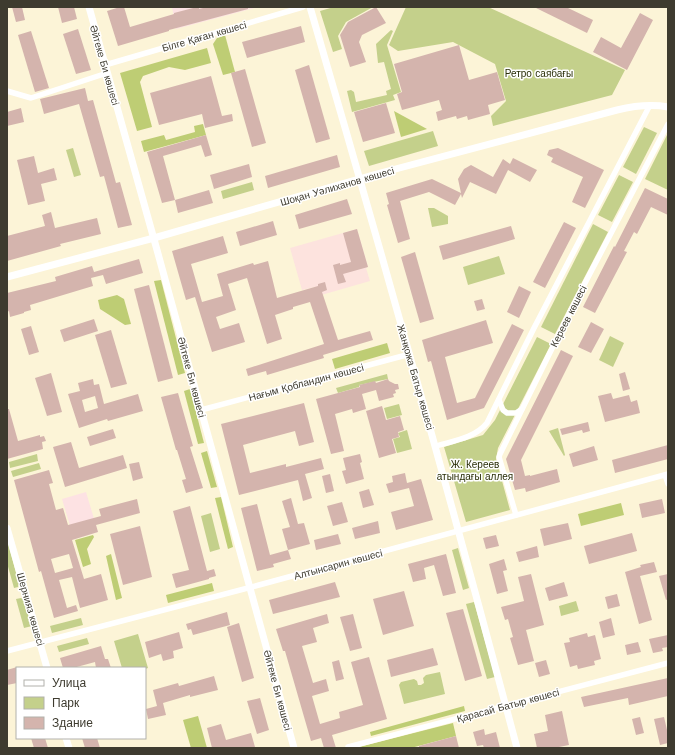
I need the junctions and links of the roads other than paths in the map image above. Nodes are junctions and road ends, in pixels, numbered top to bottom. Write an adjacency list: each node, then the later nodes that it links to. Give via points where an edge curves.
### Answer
1 (89, 7): 4 (street, Әйтеке Би көшесі)
2 (303, 7): 4 (street, Білге Қаған көшесі)
3 (310, 7): 10 (street, Жанқожа Батыр көшесі)
4 (105, 65): 5 (street, Әйтеке Би көшесі)
5 (107, 73): 6 (street, via 31,98); 11 (street, Әйтеке Би көшесі)
6 (7, 91)
7 (650, 106): 8 (street, Шоқан Уәлиханов көшесі); 10 (street, Шоқан Уәлиханов көшесі, via 617,110); 14 (street)
8 (668, 107)
9 (668, 124): 15 (street, Кереев көшесі, via 572,308)
10 (361, 179): 11 (street, Шоқан Уәлиханов көшесі); 13 (street, Жанқожа Батыр көшесі)
11 (154, 238): 12 (street, Шоқан Уәлиханов көшесі); 16 (street, Әйтеке Би көшесі)
12 (7, 277)
13 (410, 354): 16 (street, Нағым Қобландин көшесі); 17 (street, Жанқожа Батыр көшесі)
14 (499, 400): 15 (street, via 507,413 516,413); 17 (street, via 482,429)
15 (523, 409): 20 (street, Кереев көшесі, via 499,457)
16 (201, 410): 23 (street, Әйтеке Би көшесі)
17 (436, 446): 22 (street, Жанқожа Батыр көшесі)
18 (667, 474): 19 (street); 20 (street, Алтынсарин көшесі)
19 (668, 484)
20 (516, 515): 22 (street, Алтынсарин көшесі)
21 (7, 528): 24 (street, Шернияз көшесі)
22 (458, 531): 23 (street, Алтынсарин көшесі); 28 (street, Жанқожа Батыр көшесі)
23 (250, 588): 24 (street, Алтынсарин көшесі); 30 (street, Әйтеке Би көшесі)
24 (40, 642): 25 (street, Алтынсарин көшесі); 27 (street, Шернияз көшесі)
25 (7, 651)
26 (668, 663): 28 (street, Қарасай Батыр көшесі)
27 (47, 667)
28 (506, 705): 29 (street, Қарасай Батыр көшесі); 31 (street, Жанқожа Батыр көшесі)
29 (348, 747)
30 (294, 748)
31 (517, 748)

